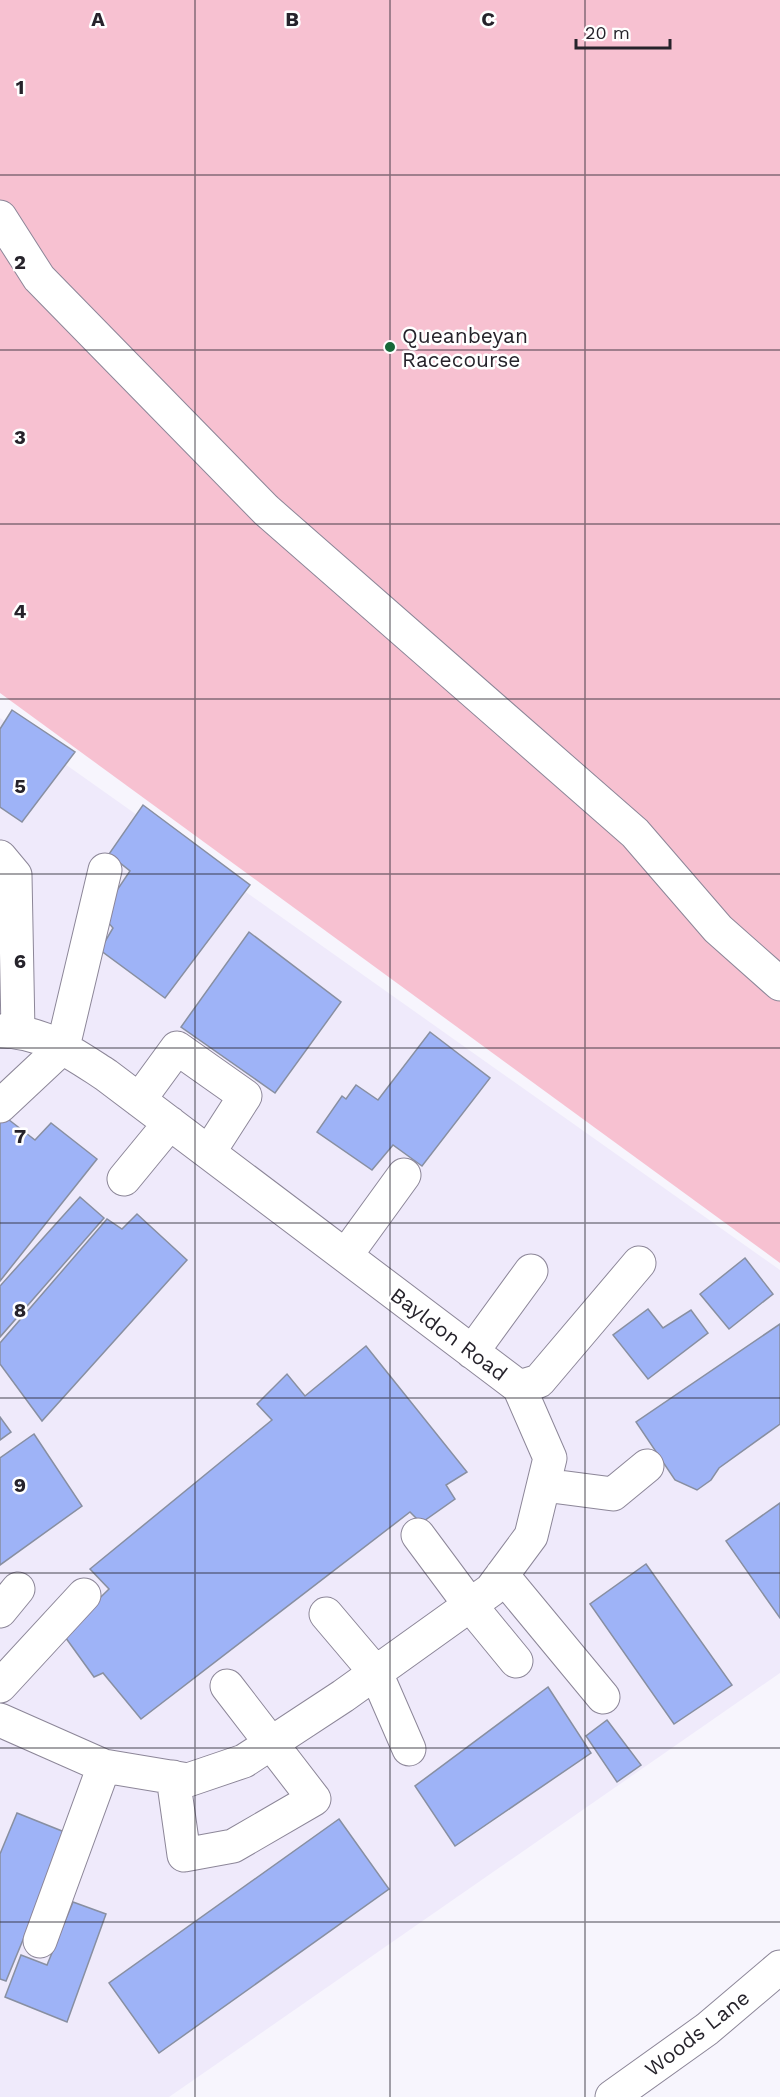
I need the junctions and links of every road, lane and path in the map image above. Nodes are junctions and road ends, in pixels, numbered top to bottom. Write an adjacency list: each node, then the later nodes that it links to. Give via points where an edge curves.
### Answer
1 (0, 217): 4 (street, via 39,278 266,510 635,833 718,929)
2 (0, 857): 5 (street, via 15,875)
3 (105, 870): 6 (street)
4 (780, 984)
5 (9, 1031): 6 (street, Bayldon Road)
6 (63, 1047): 7 (street, Bayldon Road); 8 (street)
7 (139, 1100): 9 (street, Bayldon Road); 10 (street, via 177,1048 245,1096)
8 (0, 1106)
9 (170, 1123): 10 (street, Bayldon Road); 12 (street)
10 (210, 1152): 13 (street, Bayldon Road)
11 (404, 1175): 13 (street)
12 (124, 1179)
13 (346, 1255): 16 (street, Bayldon Road)
14 (639, 1263): 17 (street, via 539,1381)
15 (531, 1271): 16 (street)
16 (472, 1352): 17 (street, Bayldon Road)
17 (519, 1387): 19 (street, Bayldon Road, via 550,1458)
18 (647, 1466): 19 (street, via 613,1494)
19 (544, 1485): 21 (street, Bayldon Road, via 531,1536)
20 (418, 1535): 23 (street)
21 (502, 1575): 23 (street, Bayldon Road, via 491,1590); 29 (street)
22 (84, 1595): 27 (street)
23 (470, 1605): 25 (street); 26 (street, Bayldon Road)
24 (326, 1614): 26 (street)
25 (516, 1661)
26 (376, 1673): 31 (street, Bayldon Road); 32 (street)
27 (0, 1686)
28 (227, 1686): 31 (street)
29 (603, 1697)
30 (0, 1720): 33 (street, Bayldon Road)
31 (272, 1743): 34 (street, Bayldon Road, via 244,1761 188,1780); 34 (street, via 314,1799 233,1845 184,1855)
32 (409, 1749)
33 (104, 1766): 34 (street, Bayldon Road); 35 (street)
34 (173, 1777)
35 (40, 1941)
36 (780, 1967): 37 (street, Woods Lane, via 707,2029)
37 (612, 2097)

